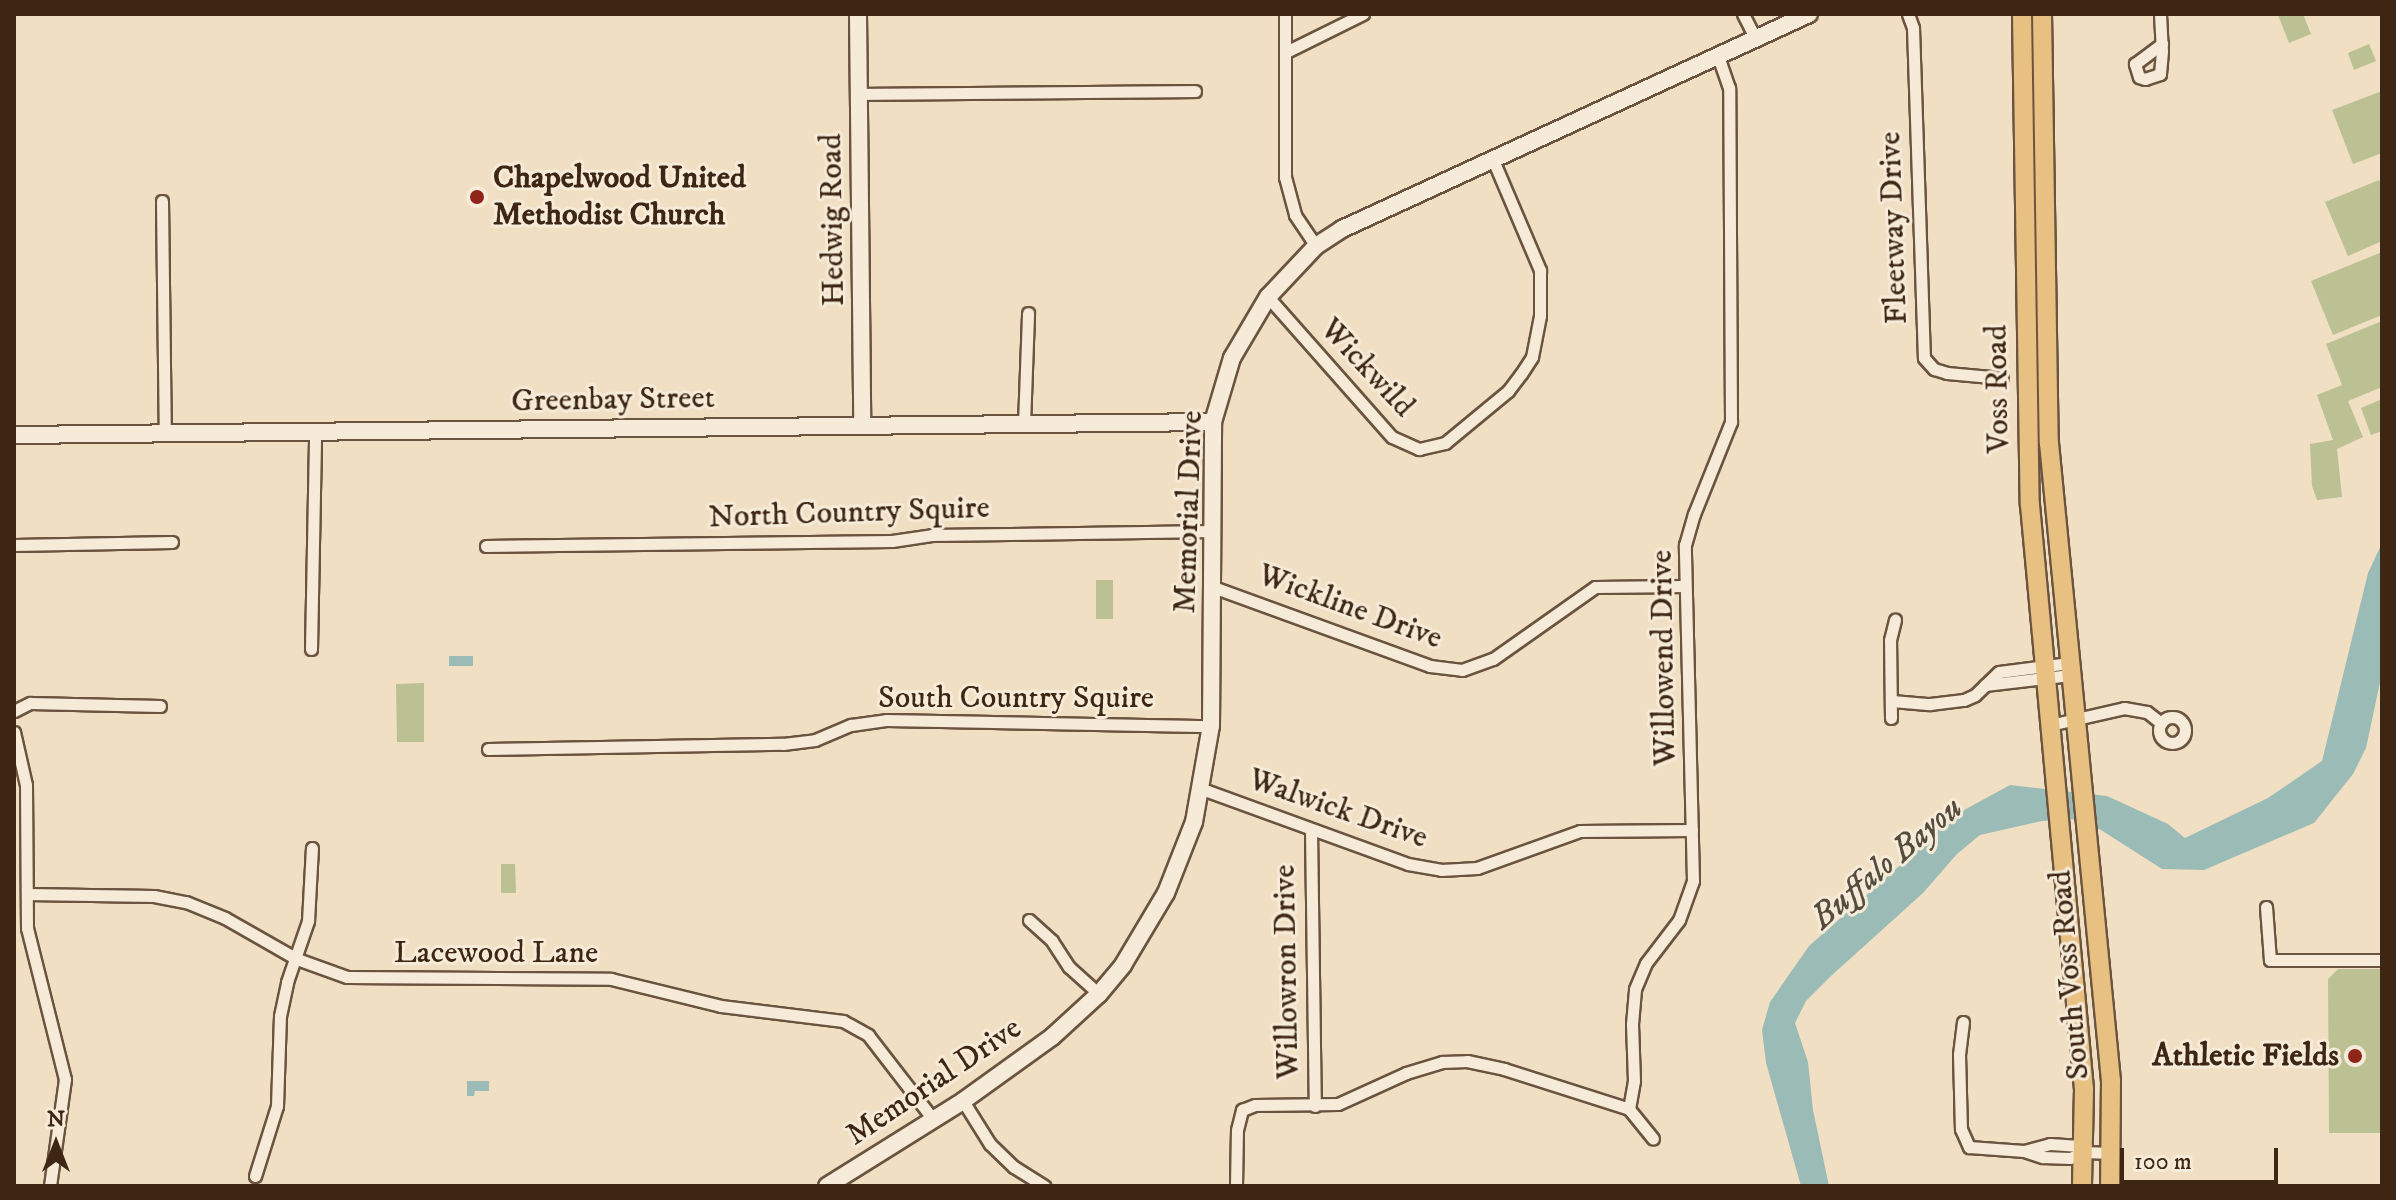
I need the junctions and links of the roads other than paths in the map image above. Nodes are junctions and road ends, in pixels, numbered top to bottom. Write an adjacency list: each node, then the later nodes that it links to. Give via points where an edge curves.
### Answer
1 (858, 14): 15 (street, Hedwig Road)
2 (1285, 14): 12 (street)
3 (1363, 14): 12 (street)
4 (1743, 14): 10 (street)
5 (1809, 14): 10 (street, Memorial Drive)
6 (1908, 14): 25 (street, Fleetway Drive, via 1913,28 1924,358 1947,373)
7 (2022, 14): 17 (main road, Voss Road)
8 (2042, 14): 18 (main road, Voss Road)
9 (2160, 14): 11 (street)
10 (1755, 38): 13 (street, Memorial Drive)
11 (2162, 44)
12 (1286, 52): 20 (street, via 1288,196)
13 (1718, 56): 16 (street, Memorial Drive); 38 (street, Willowend Drive, via 1729,88 1731,422 1685,545)
14 (1195, 91): 15 (street)
15 (859, 94): 28 (street, Hedwig Road)
16 (1493, 160): 20 (street, Memorial Drive); 21 (street, Wickwild, via 1540,270 1540,316 1532,357 1521,374 1445,443 1419,449 1392,437)
17 (2025, 185): 18 (main road); 22 (main road, Voss Road)
18 (2046, 186): 24 (main road, Voss Road)
19 (162, 201): 30 (street)
20 (1316, 246): 21 (street, Memorial Drive)
21 (1268, 297): 26 (street, Memorial Drive, via 1232,358)
22 (2026, 312): 24 (main road); 37 (main road, Voss Road)
23 (1028, 313): 27 (street)
24 (2048, 313): 36 (main road, Voss Road, via 2049,443)
25 (2002, 378)
26 (1213, 422): 27 (street, Greenbay Street); 32 (street, Memorial Drive)
27 (1024, 424): 28 (street, Greenbay Street)
28 (862, 426): 29 (street, Greenbay Street)
29 (315, 431): 30 (street, Greenbay Street); 41 (street)
30 (165, 433): 31 (street, Greenbay Street)
31 (14, 435)
32 (1213, 531): 35 (street, North Country Squire); 39 (street, Memorial Drive)
33 (172, 542): 34 (street)
34 (14, 545)
35 (486, 546)
36 (2058, 561): 37 (main road); 42 (main road, Voss Road)
37 (2036, 562): 43 (main road, Voss Road)
38 (1685, 586): 39 (street, Wickline Drive, via 1595,587 1493,659 1462,670 1430,666); 58 (street, Willowend Drive)
39 (1213, 587): 51 (street, Memorial Drive)
40 (1895, 620): 44 (street, via 1890,640)
41 (311, 649)
42 (2070, 669): 43 (street); 48 (main road, Voss Road)
43 (2046, 673): 44 (street, via 1985,685 1964,700); 50 (main road, Voss Road)
44 (1892, 701): 47 (street)
45 (160, 706): 46 (street, via 30,703)
46 (14, 711)
47 (1891, 718)
48 (2076, 721): 49 (street, via 2124,708 2147,712); 50 (street); 54 (main road, Voss Road)
49 (2161, 723)
50 (2050, 725): 55 (main road, Voss Road)
51 (1211, 726): 53 (street, South Country Squire, via 886,720 783,744); 56 (street, Memorial Drive)
52 (14, 732): 60 (street, via 26,785)
53 (488, 749)
54 (2081, 758): 65 (main road, South Voss Road)
55 (2053, 761): 66 (main road, South Voss Road)
56 (1202, 789): 57 (street, Walwick Drive); 67 (street, Memorial Drive, via 1166,893)
57 (1311, 830): 58 (street, Walwick Drive, via 1441,870 1477,868 1580,831); 70 (street, Willowron Drive)
58 (1692, 830): 71 (street, Willowend Drive, via 1689,894 1679,920 1646,963 1635,989)
59 (312, 848): 63 (street, via 308,921)
60 (27, 894): 63 (street, Lacewood Lane, via 154,896 186,902); 77 (street, via 34,964 65,1079)
61 (2266, 907): 64 (street, via 2270,960)
62 (1029, 920): 67 (street)
63 (297, 959): 72 (street, Lacewood Lane, via 347,977 611,979 721,1006 843,1021 868,1035); 76 (street, via 280,1016 277,1106)
64 (2382, 960)
65 (2101, 975): 66 (main road); 75 (main road, South Voss Road, via 2111,1081)
66 (2075, 993): 74 (main road, South Voss Road)
67 (1099, 994): 69 (street, Memorial Drive, via 1052,1037)
68 (1963, 1022): 74 (street, via 1961,1129 1969,1147 2043,1157 2070,1158)
69 (963, 1101): 72 (street, Memorial Drive); 79 (street, via 990,1144)
70 (1315, 1106): 71 (street, via 1338,1104 1442,1062 1467,1061); 80 (street, Willowron Drive, via 1255,1105 1242,1110)
71 (1629, 1109): 73 (street)
72 (933, 1119): 78 (street, Memorial Drive)
73 (1653, 1139)
74 (2084, 1152): 75 (street); 81 (main road, South Voss Road)
75 (2111, 1153): 82 (main road, South Voss Road)
76 (255, 1176)
77 (50, 1186)
78 (827, 1186)
79 (1045, 1186)
80 (1236, 1186)
81 (2082, 1186)
82 (2110, 1186)

